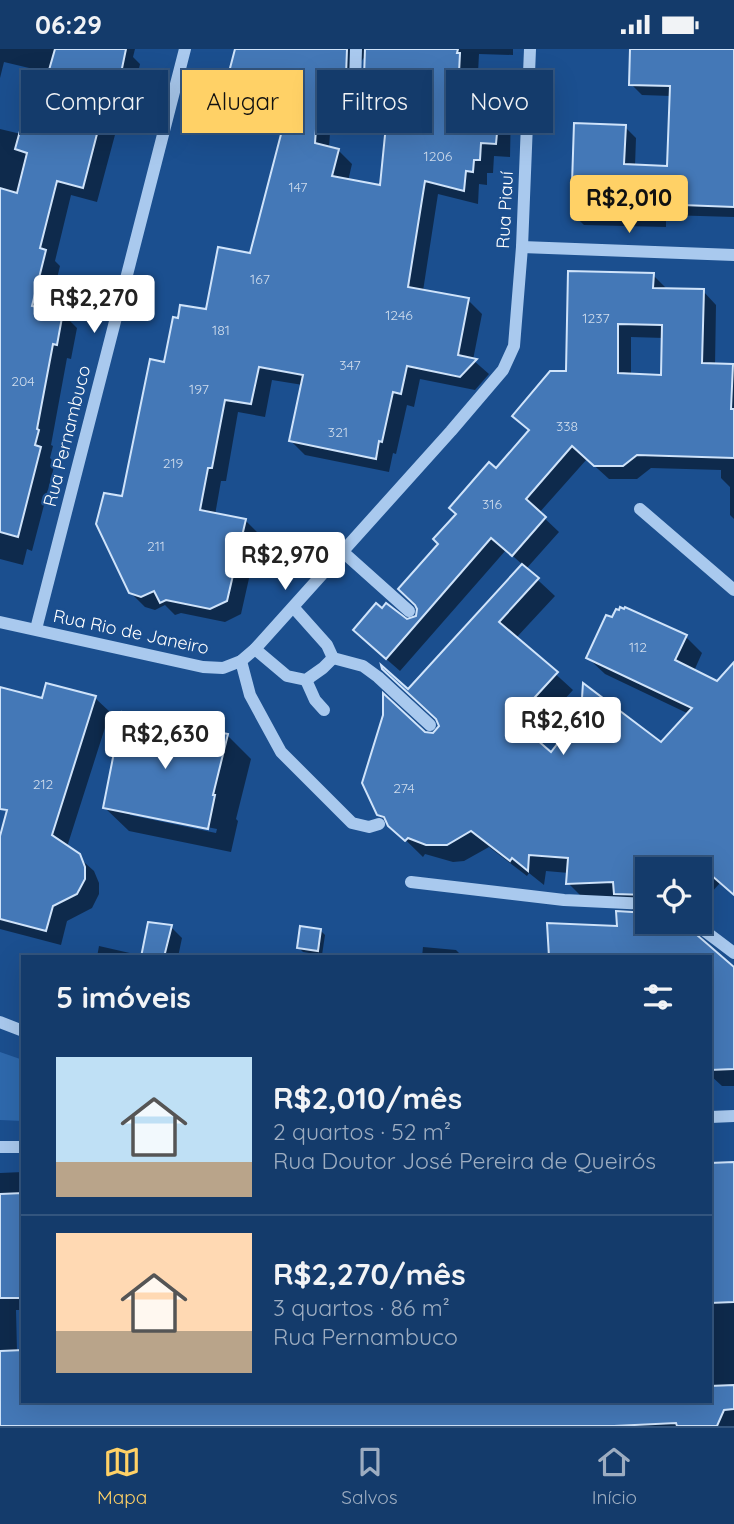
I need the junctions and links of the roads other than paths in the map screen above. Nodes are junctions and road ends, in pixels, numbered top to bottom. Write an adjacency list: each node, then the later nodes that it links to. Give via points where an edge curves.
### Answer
1 (185, 49): 13 (street, Rua Pernambuco)
2 (356, 49): 4 (street)
3 (530, 49): 5 (street, Rua Piauí)
4 (355, 70)
5 (522, 247): 6 (street); 8 (street, Rua Piauí, via 514,346 503,370)
6 (734, 255)
7 (640, 509): 9 (street)
8 (343, 551): 10 (street); 11 (street)
9 (734, 590)
10 (294, 608): 14 (street); 15 (street)
11 (409, 611)
12 (0, 622): 13 (street, Rua Rio de Janeiro)
13 (36, 629): 16 (street, Rua Rio de Janeiro, via 203,667 223,668)
14 (255, 649): 16 (street); 17 (street, via 287,676)
15 (333, 658): 17 (street); 19 (street, via 363,666 379,677)
16 (241, 661): 20 (street, via 250,695 281,752 352,823)
17 (306, 680): 18 (street)
18 (324, 711)
19 (430, 725)
20 (379, 824)
21 (411, 882): 22 (street)
22 (635, 903)
23 (709, 934): 24 (street)
24 (734, 953)
25 (0, 1022): 26 (street)
26 (21, 1030)
27 (734, 1116): 28 (street)
28 (712, 1117)
29 (0, 1147): 30 (street)
30 (21, 1147)

